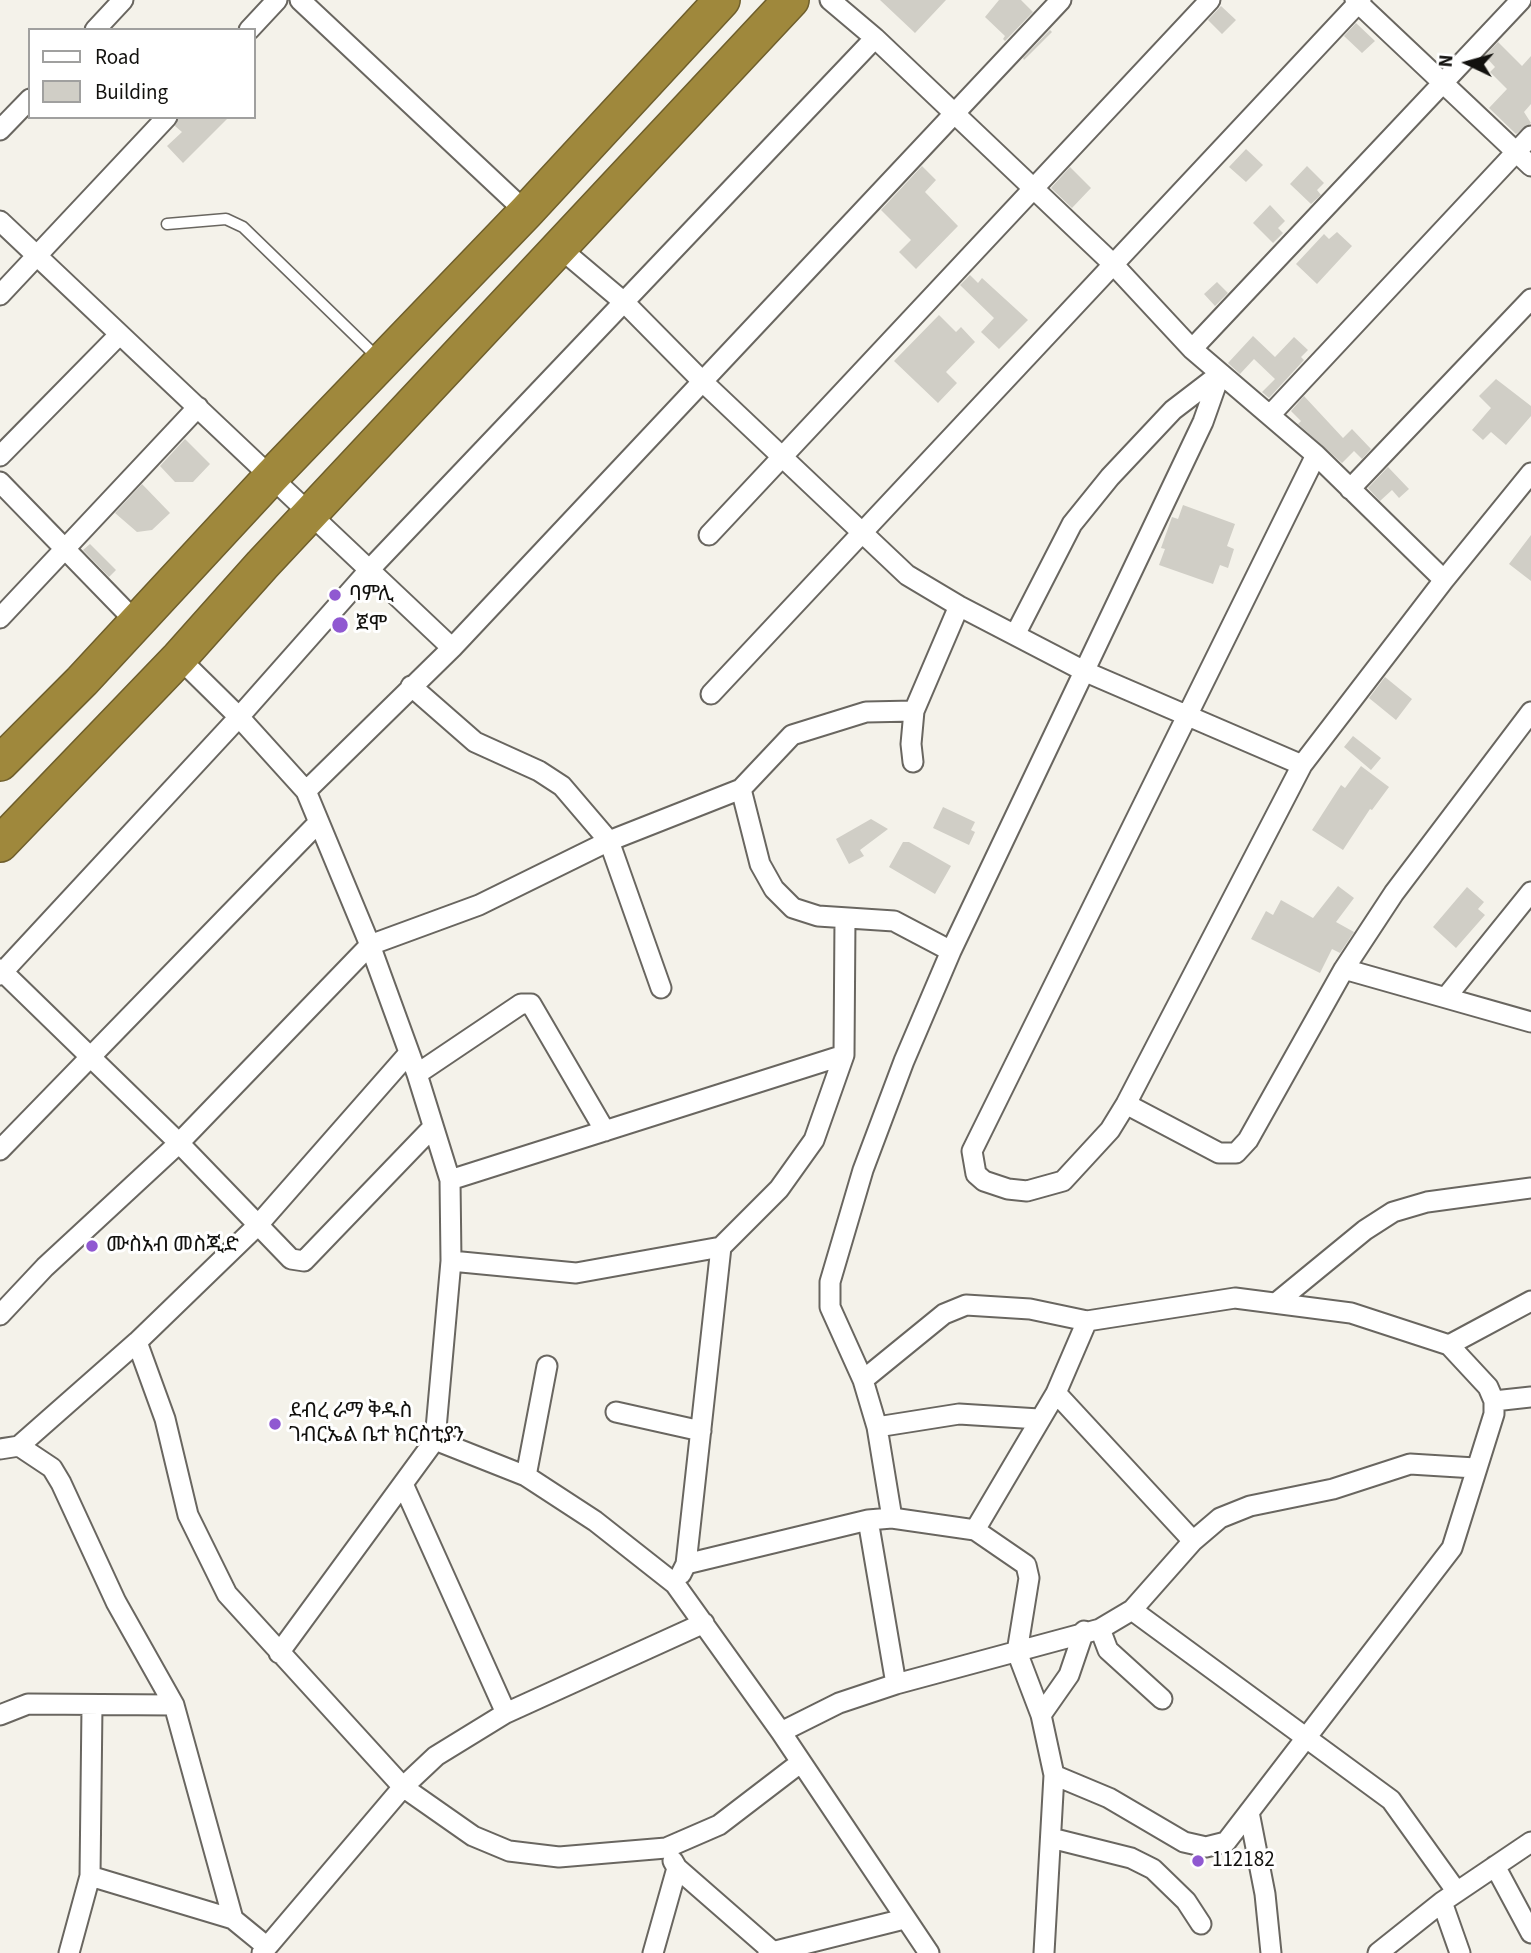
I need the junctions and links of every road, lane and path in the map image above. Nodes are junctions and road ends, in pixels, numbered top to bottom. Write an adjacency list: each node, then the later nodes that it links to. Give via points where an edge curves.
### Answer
1 (123, 0): 11 (street)
2 (277, 0): 12 (street)
3 (300, 0): 23 (street)
4 (722, 0): 23 (highway)
5 (791, 0): 26 (highway)
6 (830, 0): 13 (street)
7 (1061, 0): 16 (street)
8 (1210, 0): 22 (street)
9 (1521, 0): 14 (street)
10 (1358, 1): 14 (street); 28 (street)
11 (97, 28)
12 (252, 28)
13 (875, 38): 16 (street); 31 (street)
14 (1443, 84): 20 (street); 33 (street)
15 (28, 101): 18 (street)
16 (954, 113): 22 (street); 36 (street)
17 (165, 119): 27 (street)
18 (0, 130)
19 (1531, 136): 20 (street)
20 (1517, 152): 21 (street); 38 (street)
21 (1531, 166)
22 (1032, 190): 28 (street); 39 (street)
23 (526, 212): 34 (highway)
24 (0, 221): 27 (street)
25 (167, 224): 34 (lane, via 226,219 243,227)
26 (561, 249): 31 (street); 46 (highway)
27 (38, 254): 29 (street); 32 (street)
28 (1112, 263): 33 (street); 47 (street)
29 (0, 295)
30 (1531, 299): 45 (street)
31 (625, 303): 36 (street); 50 (street)
32 (118, 335): 37 (street); 41 (street)
33 (1192, 349): 35 (street)
34 (382, 362): 42 (highway)
35 (1220, 374): 38 (street); 55 (street, via 1173,410 1072,524); 58 (street, via 1203,422)
36 (704, 382): 39 (street); 56 (street)
37 (198, 407): 42 (street); 49 (street)
38 (1271, 414): 40 (street)
39 (783, 454): 47 (street); 48 (street)
40 (1316, 455): 45 (street); 63 (street)
41 (0, 456)
42 (272, 476): 46 (street); 54 (highway)
43 (0, 482): 49 (street)
44 (1527, 486): 51 (street)
45 (1350, 489): 51 (street)
46 (310, 516): 50 (street); 57 (highway)
47 (860, 532): 52 (street, via 907,575); 60 (street)
48 (709, 535)
49 (65, 551): 53 (street); 54 (street)
50 (370, 569): 56 (street); 64 (street)
51 (1444, 580): 67 (street)
52 (959, 606): 55 (street); 61 (street)
53 (0, 618)
54 (136, 622): 66 (highway)
55 (1016, 633): 58 (street)
56 (452, 648): 59 (street)
57 (179, 658): 64 (street); 72 (highway)
58 (1086, 672): 63 (street); 76 (street)
59 (411, 686): 69 (street); 71 (street, via 475,742 556,782)
60 (711, 694)
61 (914, 711): 65 (street); 68 (street, via 866,712 792,735)
62 (1531, 712): 77 (street, via 1394,893)
63 (1189, 716): 67 (street); 86 (street, via 972,1151 976,1174 984,1181 1027,1191 1063,1181 1110,1130)
64 (239, 717): 69 (street); 78 (street)
65 (913, 762)
66 (0, 763)
67 (1302, 765): 86 (street)
68 (741, 789): 71 (street); 74 (street, via 760,864 774,889 793,908)
69 (306, 791): 70 (street)
70 (318, 823): 75 (street); 84 (street)
71 (609, 841): 75 (street, via 479,905); 79 (street)
72 (0, 844)
73 (1531, 892): 80 (street)
74 (845, 918): 76 (street, via 894,921); 83 (street)
75 (370, 945): 82 (street); 89 (street)
76 (951, 951): 103 (street, via 863,1170 830,1282 838,1328)
77 (1344, 969): 80 (street); 86 (street, via 1248,1140 1236,1153 1219,1153)
78 (1, 972): 84 (street)
79 (661, 988)
80 (1447, 996): 81 (street)
81 (1531, 1022)
82 (409, 1053): 85 (street); 93 (street)
83 (844, 1055): 88 (street); 94 (street, via 814,1140 779,1189)
84 (89, 1058): 89 (street); 90 (street)
85 (417, 1074): 87 (street); 88 (street, via 521,1004 531,1004)
86 (1126, 1104)
87 (433, 1127): 91 (street); 93 (street, via 304,1261 291,1259)
88 (605, 1131): 91 (street)
89 (179, 1143): 93 (street); 98 (street)
90 (0, 1150)
91 (450, 1180): 95 (street)
92 (1531, 1188): 97 (street, via 1427,1202 1393,1212)
93 (258, 1224): 100 (street)
94 (721, 1247): 95 (street, via 576,1273); 110 (street)
95 (451, 1261): 111 (street)
96 (1531, 1301): 101 (street)
97 (1276, 1303): 99 (street, via 1235,1298); 101 (street, via 1351,1313)
98 (0, 1315)
99 (1087, 1321): 103 (street, via 1030,1309 966,1305 944,1314); 104 (street)
100 (137, 1342): 112 (street); 126 (street, via 166,1419 188,1515 227,1594)
101 (1449, 1345): 106 (street, via 1488,1387)
102 (547, 1366): 114 (street)
103 (863, 1380): 109 (street)
104 (1056, 1393): 108 (street); 119 (street)
105 (1531, 1398): 106 (street)
106 (1494, 1401): 113 (street, via 1494,1414)
107 (616, 1412): 110 (street)
108 (1039, 1419): 109 (street, via 959,1414); 118 (street)
109 (877, 1427): 116 (street)
110 (701, 1432): 120 (street)
111 (435, 1440): 114 (street); 115 (street)
112 (10, 1447): 129 (street, via 52,1468 116,1602)
113 (1475, 1468): 119 (street, via 1400,1466 1333,1489 1250,1506 1220,1518); 135 (street, via 1451,1548)
114 (526, 1476): 121 (street, via 596,1521)
115 (403, 1484): 126 (street); 132 (street)
116 (892, 1518): 117 (street); 118 (street)
117 (868, 1520): 120 (street); 127 (street)
118 (975, 1530): 125 (street, via 1026,1565 1029,1578)
119 (1193, 1541): 122 (street)
120 (686, 1564): 121 (street)
121 (675, 1584): 123 (street)
122 (1132, 1610): 124 (street); 135 (street)
123 (704, 1623): 132 (street); 134 (street)
124 (1092, 1630): 125 (street); 128 (street); 133 (street)
125 (1017, 1652): 127 (street); 133 (street)
126 (279, 1653): 138 (street)
127 (896, 1684): 134 (street, via 839,1703)
128 (1162, 1699)
129 (174, 1705): 130 (street); 147 (street)
130 (92, 1706): 131 (street, via 28,1704); 145 (street)
131 (1, 1711)
132 (506, 1713): 138 (street, via 436,1756)
133 (1041, 1715): 137 (street)
134 (781, 1732): 136 (street)
135 (1307, 1737): 139 (street); 146 (street, via 1391,1800)
136 (800, 1763): 142 (street, via 719,1825); 148 (street)
137 (1054, 1775): 139 (street, via 1110,1798 1184,1842 1206,1847 1226,1842); 140 (street)
138 (403, 1787): 142 (street, via 473,1836 509,1851 559,1857); 151 (street)
139 (1249, 1812): 157 (street)
140 (1051, 1838): 149 (street, via 1131,1858 1153,1869 1186,1901); 156 (street)
141 (1531, 1842): 143 (street)
142 (666, 1848): 144 (street)
143 (1495, 1866): 146 (street); 150 (street)
144 (677, 1868): 152 (street); 154 (street)
145 (90, 1876): 147 (street); 153 (street)
146 (1450, 1897): 158 (street); 159 (street)
147 (233, 1919): 151 (street)
148 (904, 1920): 152 (street); 155 (street)
149 (1201, 1924)
150 (1531, 1933)
151 (264, 1950)
152 (770, 1952)
153 (69, 1953)
154 (653, 1953)
155 (929, 1953)
156 (1044, 1953)
157 (1271, 1953)
158 (1378, 1953)
159 (1460, 1953)

